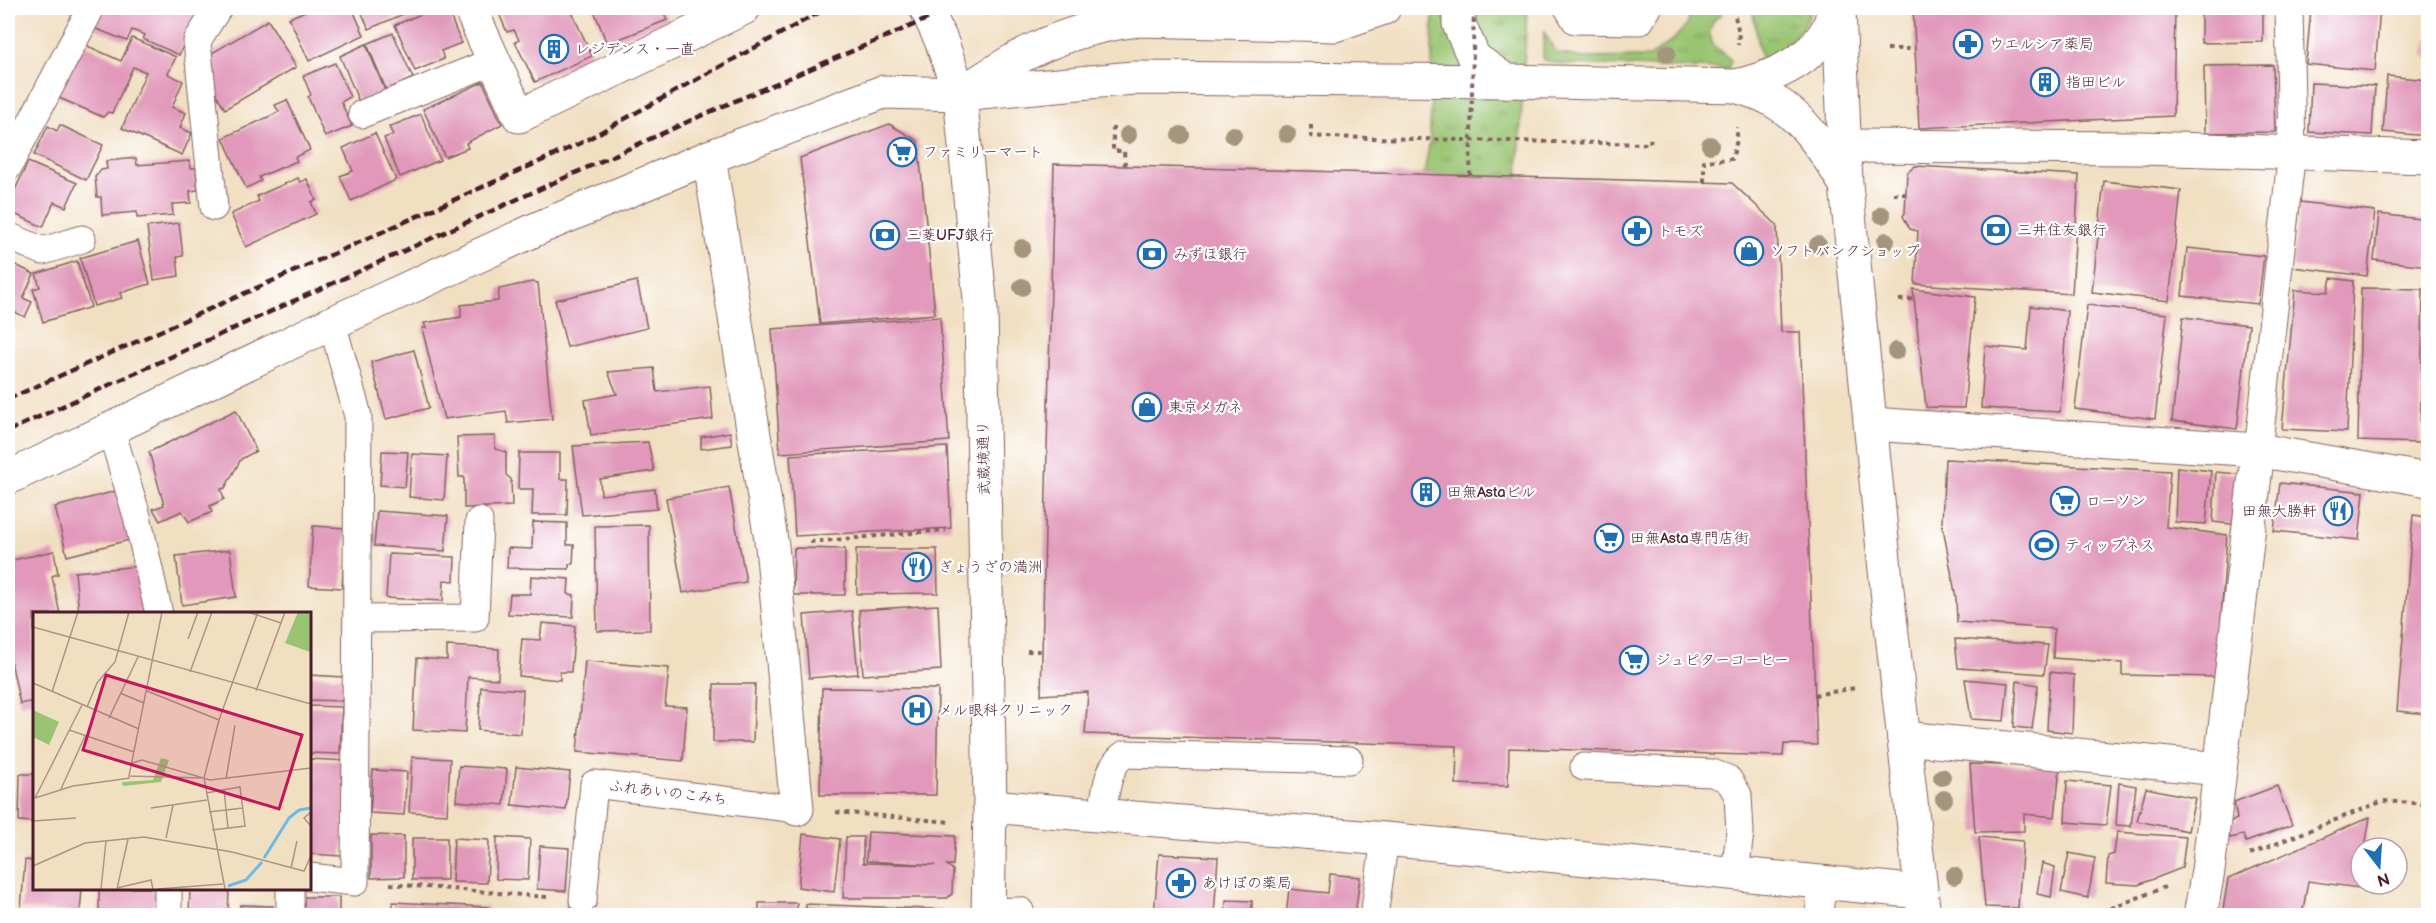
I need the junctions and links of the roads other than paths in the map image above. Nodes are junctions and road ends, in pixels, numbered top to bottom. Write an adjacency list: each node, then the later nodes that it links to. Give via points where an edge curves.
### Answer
1 (91, 8): 22 (lane)
2 (218, 8): 24 (lane, via 197,41)
3 (470, 8): 13 (street)
4 (744, 8): 12 (street)
5 (926, 8): 16 (street, 武蔵境通り)
6 (1384, 8): 16 (street, via 1335,25 1138,20 1112,23 1031,51)
7 (1460, 8): 14 (street, via 1459,24 1474,58)
8 (1568, 8): 9 (lane, via 1575,20 1640,21)
9 (1648, 8)
10 (1837, 8): 15 (street, via 1827,30 1799,60 1766,79); 18 (street)
11 (2289, 8): 19 (lane)
12 (688, 20): 13 (street, via 519,116)
13 (494, 61): 17 (lane)
14 (1506, 81): 15 (street); 16 (street, via 1133,78)
15 (1736, 86): 23 (street, via 1771,99 1798,120 1821,144)
16 (960, 94): 20 (street, via 883,92); 41 (street, 武蔵境通り, via 981,310)
17 (363, 114)
18 (1846, 146): 19 (street); 23 (street)
19 (2292, 151): 21 (street); 30 (lane)
20 (709, 157): 27 (street, via 542,227); 40 (street, via 772,546)
21 (2428, 157)
22 (8, 167)
23 (1846, 185): 28 (street)
24 (214, 207)
25 (8, 236): 26 (lane, via 43,251)
26 (82, 239)
27 (333, 323): 29 (street); 35 (lane, via 358,416)
28 (1871, 424): 30 (street); 36 (street)
29 (111, 430): 31 (street); 34 (lane, via 137,516)
30 (2259, 450): 32 (street); 39 (street)
31 (8, 478)
32 (2428, 480)
33 (479, 521): 35 (lane, via 475,618)
34 (159, 612)
35 (358, 619): 45 (lane, via 355,882)
36 (1905, 738): 39 (street); 50 (street)
37 (1349, 760): 42 (lane, via 1125,754 1117,759 1106,787)
38 (1584, 767): 44 (lane, via 1712,773 1728,779 1738,795 1740,832)
39 (2220, 769): 56 (street)
40 (797, 809): 48 (lane, ふれあいのこみち, via 594,784)
41 (990, 815): 42 (street); 52 (street, 武蔵境通り)
42 (1102, 815): 43 (street)
43 (1385, 839): 44 (street); 55 (lane)
44 (1735, 874): 49 (street)
45 (310, 877)
46 (168, 890): 53 (lane)
47 (290, 890): 54 (lane)
48 (583, 900)
49 (1821, 900): 50 (street)
50 (1922, 904)
51 (1020, 911): 52 (lane)
52 (988, 914)
53 (168, 915)
54 (290, 915)
55 (1374, 915)
56 (2200, 915)

